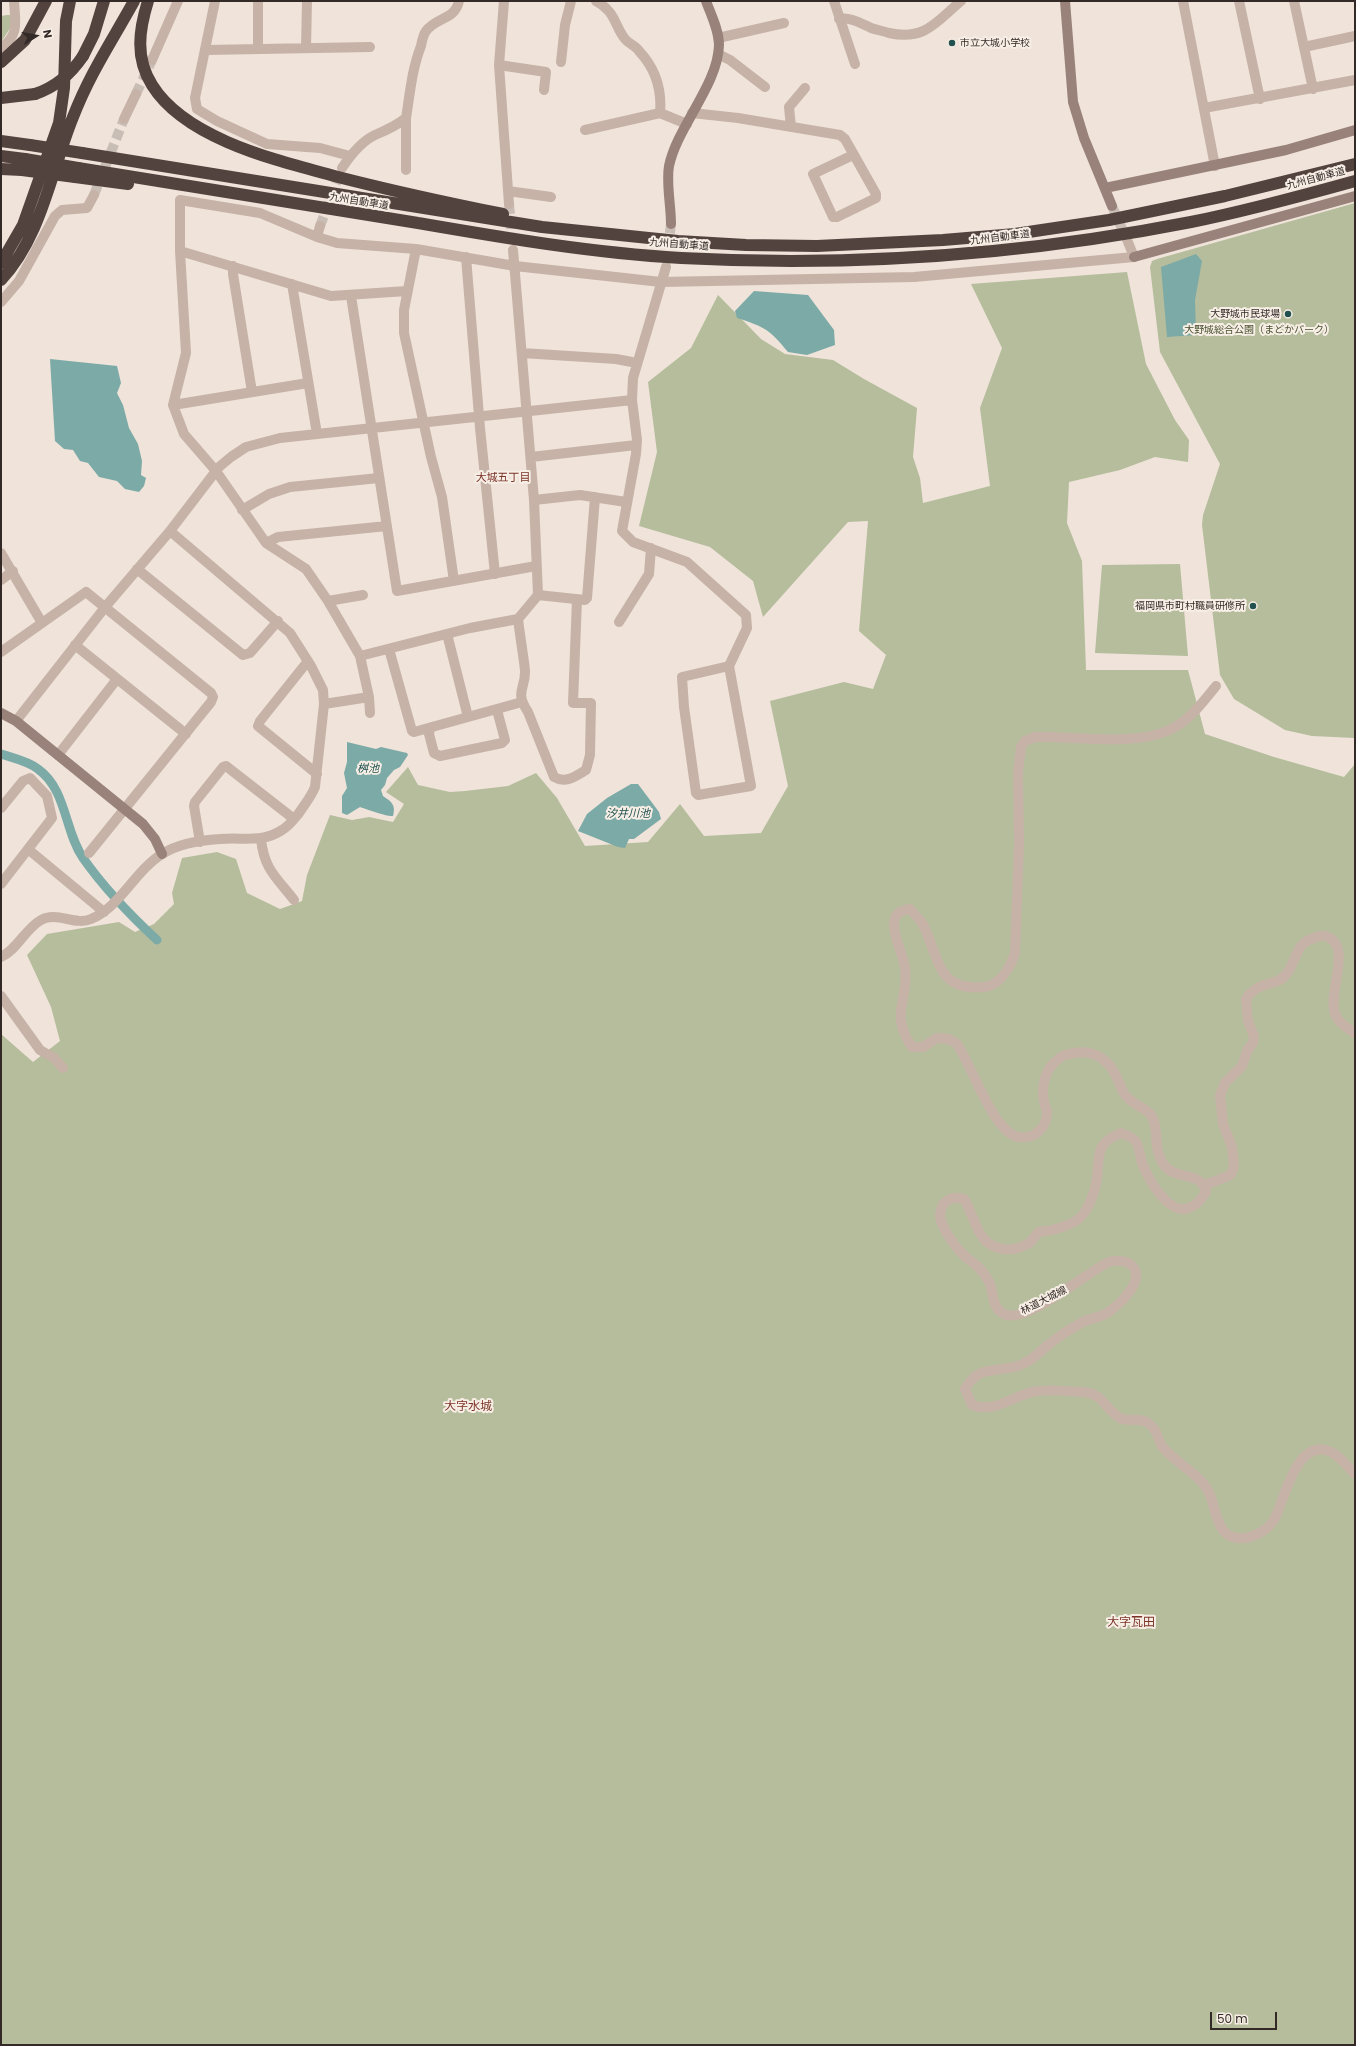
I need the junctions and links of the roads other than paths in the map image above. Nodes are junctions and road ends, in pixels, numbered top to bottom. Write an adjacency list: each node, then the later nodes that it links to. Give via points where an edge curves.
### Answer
1 (14, 1): 29 (street, via 15,32)
2 (46, 1): 36 (highway, via 25,40)
3 (70, 1): 34 (highway, via 66,21)
4 (79, 1): 34 (highway, via 71,28)
5 (104, 1): 46 (highway, bridge, via 94,34 83,56 61,81 35,94)
6 (134, 1): 89 (highway, via 86,85 34,227 19,256)
7 (148, 1): 79 (highway, via 139,43 143,66 152,86 167,103 189,120 235,145 291,164 368,185 494,212 612,232 706,239)
8 (178, 1): 35 (street)
9 (216, 1): 32 (street)
10 (258, 1): 31 (street)
11 (307, 1): 30 (street)
12 (459, 1): 51 (street, via 452,15 426,31 414,63)
13 (504, 1): 39 (street)
14 (571, 1): 37 (street, via 565,25)
15 (706, 1): 26 (street)
16 (834, 1): 23 (street)
17 (961, 1): 23 (street, via 917,35 898,35 874,29 851,19)
18 (1065, 1): 68 (street, via 1073,102 1084,138)
19 (1183, 1): 48 (street)
20 (1239, 1): 47 (street)
21 (1294, 1): 28 (street)
22 (602, 2): 49 (street, via 625,40 642,54 658,82)
23 (839, 19): 38 (street)
24 (784, 23): 26 (street)
25 (1355, 36): 28 (street)
26 (718, 38): 33 (street)
27 (370, 47): 30 (street)
28 (1304, 47): 43 (street)
29 (1, 48)
30 (306, 48): 31 (street)
31 (258, 49): 32 (street)
32 (206, 50): 60 (street, via 195,98 197,109 267,144 320,148)
33 (718, 54): 41 (street); 50 (street, via 712,74)
34 (66, 60): 85 (highway, via 59,123 23,225)
35 (152, 60)
36 (1, 62)
37 (561, 62)
38 (855, 64)
39 (499, 65): 44 (street, via 546,72); 69 (street)
40 (1355, 80): 43 (street)
41 (765, 87)
42 (805, 88): 54 (street, via 789,107)
43 (1313, 89): 47 (street)
44 (544, 90)
45 (136, 94): 52 (street)
46 (1, 98)
47 (1260, 99): 48 (street)
48 (1204, 108): 63 (street)
49 (660, 113): 53 (street); 55 (street)
50 (692, 113): 53 (street); 54 (street)
51 (406, 118): 60 (street, via 386,132 374,135); 66 (street)
52 (124, 119)
53 (687, 124): 75 (street, via 669,166)
54 (791, 127): 58 (street, via 840,135 845,139)
55 (585, 130)
56 (1355, 130): 63 (street, via 1286,150)
57 (1, 141): 79 (highway, 九州自動車道, bridge, via 542,227)
58 (853, 155): 58 (street, via 876,198 833,217 813,174)
59 (1, 156): 62 (highway, 九州自動車道)
60 (350, 156): 64 (street)
61 (1355, 164): 79 (highway, 九州自動車道, via 1218,198 1109,220 1015,234 817,246)
62 (23, 165): 65 (highway); 67 (highway, 九州自動車道, bridge, via 258,198 521,241 616,253 743,261 887,260 991,252 1190,222 1272,204)
63 (1215, 166): 68 (street)
64 (342, 168)
65 (1, 169)
66 (406, 170)
67 (1355, 181)
68 (1105, 188): 74 (street)
69 (508, 192): 72 (street); 73 (street)
70 (94, 195): 94 (street, via 87,208 62,210 55,216 19,281)
71 (1355, 196): 84 (street)
72 (551, 197)
73 (509, 204)
74 (1112, 206)
75 (671, 224)
76 (320, 226): 77 (street)
77 (317, 237): 80 (street, via 337,243); 82 (street, via 260,213 180,200)
78 (1128, 242): 84 (street)
79 (746, 245)
80 (416, 249): 83 (street); 92 (street)
81 (513, 250): 87 (street)
82 (180, 251): 86 (street); 100 (street, via 186,353)
83 (466, 257): 87 (street); 102 (street)
84 (1134, 257): 90 (street, via 914,276)
85 (1, 263)
86 (233, 266): 91 (street); 98 (street)
87 (515, 266): 90 (street); 95 (street)
88 (666, 267): 90 (street)
89 (1, 280)
90 (662, 282): 96 (street)
91 (292, 284): 93 (street, via 331,296); 97 (street)
92 (407, 291): 93 (street); 103 (street, via 404,333)
93 (351, 296): 104 (street)
94 (1, 302)
95 (522, 353): 96 (street, via 616,358); 101 (street)
96 (636, 363): 99 (street)
97 (308, 383): 98 (street); 105 (street)
98 (252, 392): 100 (street)
99 (632, 400): 101 (street); 106 (street)
100 (173, 405): 108 (street, via 184,434)
101 (527, 412): 102 (street); 107 (street)
102 (480, 416): 103 (street); 122 (street)
103 (423, 422): 104 (street); 124 (street, via 442,497)
104 (371, 428): 105 (street); 109 (street)
105 (317, 434): 108 (street, via 280,438 246,447)
106 (636, 445): 107 (street); 112 (street)
107 (531, 457): 111 (street)
108 (216, 471): 113 (street); 115 (street)
109 (379, 478): 113 (street, via 290,487 269,494); 114 (street)
110 (595, 497): 111 (street, via 580,495); 112 (street); 127 (street, via 587,598)
111 (534, 500): 119 (street)
112 (626, 502): 117 (street, via 622,531 633,542)
113 (242, 510): 116 (street)
114 (387, 526): 116 (street, via 278,537); 124 (street, via 397,591)
115 (170, 531): 120 (street); 131 (street)
116 (266, 543): 128 (street, via 306,570)
117 (651, 548): 132 (street, via 649,574); 140 (street, via 687,562 746,616 747,628)
118 (1, 553): 121 (street)
119 (536, 566): 122 (street); 126 (street)
120 (137, 568): 129 (street); 131 (street, via 243,655 250,653)
121 (13, 572): 123 (street); 133 (street)
122 (495, 574): 124 (street)
123 (1, 580)
124 (454, 581)
125 (363, 595): 128 (street)
126 (538, 595): 127 (street); 130 (street)
127 (577, 599): 144 (street, via 573,703 591,703 590,755 586,770 571,779 554,777)
128 (328, 601): 138 (street)
129 (106, 606): 133 (street, via 86,592); 135 (street); 152 (street, via 211,693 211,702)
130 (518, 619): 134 (street); 144 (street, via 525,672 521,688)
131 (278, 621): 139 (street, via 290,633)
132 (620, 622)
133 (42, 623): 137 (street)
134 (447, 634): 136 (street); 149 (street)
135 (75, 646): 141 (street); 150 (street)
136 (389, 649): 138 (street); 151 (street, via 412,731)
137 (1, 652)
138 (360, 656): 143 (street)
139 (308, 661): 145 (street, via 320,682); 154 (street, via 258,726)
140 (729, 666): 140 (street, via 682,677 684,707 698,795 750,786)
141 (117, 679): 152 (street); 153 (street)
142 (1216, 686): 170 (street, via 1181,723 1143,739 1050,737 1025,741 1021,747 1018,772 1019,844 1015,952 1003,975 989,987 972,989 956,985 942,973 921,922 910,909 901,910 896,915 894,924 905,968 900,1007 903,1034 912,1047 923,1047 937,1038 949,1039 957,1044 1002,1128 1019,1137 1040,1132 1047,1112 1043,1100 1047,1073 1064,1055 1088,1052 1105,1059 1113,1067 1122,1092 1129,1100 1149,1112 1154,1121 1158,1154 1164,1165 1171,1172 1198,1178)
143 (369, 697): 145 (street); 148 (street)
144 (522, 702): 146 (street)
145 (324, 704): 154 (street)
146 (497, 710): 149 (street); 151 (street, via 505,740 502,743 440,756 434,752)
147 (1, 713): 150 (street)
148 (370, 713)
149 (468, 717): 151 (street)
150 (16, 722): 153 (street)
151 (430, 728)
152 (186, 734): 156 (street)
153 (58, 755): 156 (street)
154 (317, 774): 157 (street, via 311,797)
155 (1, 808): 160 (street, via 27,778 30,778 47,796 52,821)
156 (127, 809): 161 (street); 162 (street, via 143,824)
157 (294, 818): 158 (street, via 283,830); 159 (street, via 226,766 195,802)
158 (261, 839): 159 (street, via 220,839); 164 (street, via 268,867)
159 (200, 842): 162 (street)
160 (29, 850): 163 (street); 165 (street)
161 (89, 853)
162 (162, 854): 165 (street, via 130,883)
163 (1, 884)
164 (294, 900)
165 (104, 912): 166 (street, via 89,920 77,921 54,916 42,919 30,927)
166 (1, 957)
167 (1, 996): 169 (street, via 40,1050 54,1058)
168 (1355, 1033): 170 (street, via 1343,1025 1336,1014 1334,982 1339,952 1336,943 1331,938 1322,936 1312,939 1302,945 1285,976 1279,981 1259,986 1246,999 1248,1021 1254,1036 1242,1066 1225,1083 1220,1095 1223,1124 1232,1147 1234,1167 1228,1176)
169 (63, 1068)
170 (1205, 1185): 171 (street, 林道大城線, via 1206,1192 1193,1208 1173,1208 1157,1190 1142,1163 1136,1142 1121,1133 1110,1138 1102,1146 1097,1158 1095,1185 1087,1208 1078,1220 1040,1232 1028,1244 1010,1250 994,1248 982,1239 964,1199 958,1197 942,1204 940,1216 947,1232 960,1252 977,1265 989,1281 992,1298 997,1308 1005,1314 1016,1315 1062,1294 1108,1262 1130,1263 1137,1275 1134,1286 1118,1306 1055,1339 1039,1355 1023,1364 1006,1370 980,1373 970,1380 965,1389 967,1397 972,1405 982,1409 998,1406 1041,1390 1091,1393 1122,1419 1147,1421 1154,1428 1162,1446 1204,1485 1210,1494 1219,1524 1229,1536 1238,1538 1253,1536 1265,1530 1275,1519 1296,1466 1305,1456 1316,1450 1325,1449 1333,1452)
171 (1355, 1474)

